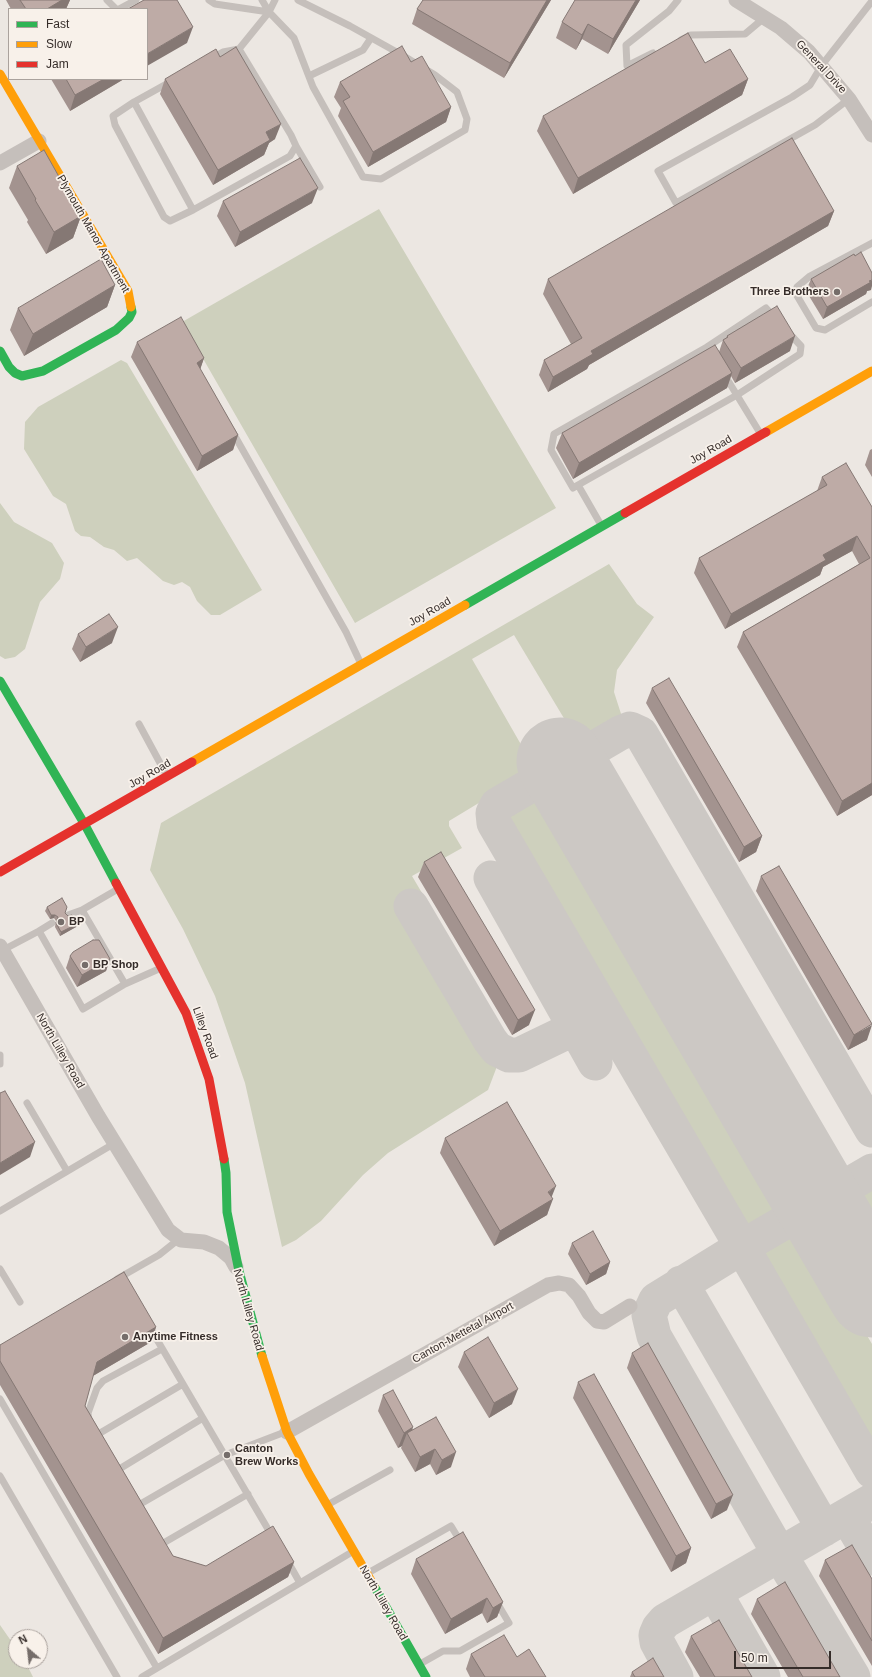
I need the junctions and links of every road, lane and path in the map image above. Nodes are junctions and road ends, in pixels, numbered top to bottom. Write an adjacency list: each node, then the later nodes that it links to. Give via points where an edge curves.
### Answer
1 (107, 0): 10 (lane)
2 (136, 0): 11 (lane)
3 (209, 0): 12 (lane, via 215,4)
4 (262, 0): 12 (lane)
5 (275, 0): 12 (lane)
6 (298, 0): 14 (lane)
7 (678, 0): 17 (lane, via 669,11 626,45 627,66)
8 (737, 0): 13 (street, General Drive)
9 (872, 2): 19 (lane)
10 (115, 8)
11 (121, 8)
12 (269, 12): 16 (lane); 21 (lane, via 294,38)
13 (764, 18): 15 (lane, via 745,34 691,35); 19 (street, General Drive, via 795,40)
14 (371, 38): 21 (lane, via 363,50); 21 (lane, via 435,75 457,92 467,119 465,130 381,179 363,177)
15 (677, 42)
16 (239, 49): 18 (lane, via 223,52); 27 (lane)
17 (662, 49)
18 (202, 64)
19 (822, 65): 23 (street, General Drive); 23 (lane, via 810,85 792,97 658,171 676,203 815,125)
20 (0, 74): 26 (street, Plymouth Manor Apartment)
21 (309, 76)
22 (175, 79): 24 (lane)
23 (850, 99): 25 (street, General Drive)
24 (134, 102): 30 (lane); 30 (lane, via 113,116 115,125 164,217 170,221)
25 (872, 135)
26 (39, 141): 28 (street); 34 (street, Plymouth Manor Apartment, via 128,292 132,312 116,330 43,371 30,375 22,376 15,373)
27 (296, 146): 29 (lane); 30 (lane, via 290,156)
28 (0, 163)
29 (320, 188)
30 (193, 210)
31 (872, 243): 32 (lane, via 810,276 797,287 796,294 816,328 825,330)
32 (872, 302)
33 (707, 347): 36 (lane); 36 (lane, via 766,308 801,346 800,354); 39 (lane, via 554,434 551,450 573,488)
34 (0, 351)
35 (872, 371): 38 (street, Joy Road)
36 (737, 395): 38 (lane); 39 (lane)
37 (229, 425): 41 (lane, via 346,632)
38 (762, 435): 40 (street, Joy Road)
39 (578, 485): 40 (lane)
40 (602, 527): 41 (street, Joy Road)
41 (362, 666): 44 (street, Joy Road)
42 (0, 681): 45 (street)
43 (139, 724): 44 (lane)
44 (168, 777): 45 (street, Joy Road)
45 (85, 825): 46 (street, Joy Road); 47 (street, Lilley Road)
46 (0, 872)
47 (118, 889): 48 (lane); 53 (street, Lilley Road)
48 (82, 910): 49 (lane); 54 (lane)
49 (68, 914)
50 (52, 923): 51 (lane)
51 (39, 931): 52 (lane); 54 (lane, via 83,1009)
52 (1, 948): 58 (street, North Lilley Road)
53 (163, 967): 54 (lane); 63 (street, Lilley Road, via 186,1013 209,1079 226,1174 227,1212)
54 (125, 984)
55 (0, 1055): 56 (lane)
56 (0, 1064)
57 (26, 1103): 59 (lane)
58 (114, 1143): 59 (lane); 61 (street, North Lilley Road, via 168,1230)
59 (67, 1171): 60 (lane)
60 (0, 1211)
61 (179, 1239): 63 (street, North Lilley Road, via 204,1242 219,1248 231,1258); 64 (lane, via 122,1281)
62 (0, 1269): 65 (lane)
63 (239, 1271): 72 (street, North Lilley Road, via 260,1353)
64 (107, 1285)
65 (20, 1302)
66 (630, 1306): 72 (street, Canton-Mettetal Airport, via 604,1322 597,1321 569,1285 548,1285)
67 (143, 1316): 68 (lane)
68 (162, 1349): 69 (lane); 69 (lane, via 103,1381 97,1388 88,1419 97,1439)
69 (183, 1384): 71 (lane)
70 (0, 1399): 89 (lane)
71 (203, 1418): 73 (lane); 75 (lane)
72 (287, 1432): 73 (lane); 78 (street, North Lilley Road)
73 (225, 1455): 77 (lane); 79 (lane)
74 (390, 1470): 78 (lane)
75 (116, 1471)
76 (0, 1476): 90 (lane)
77 (248, 1494): 80 (lane, via 266,1532); 81 (lane)
78 (327, 1505): 82 (street, North Lilley Road)
79 (137, 1506)
80 (277, 1543)
81 (160, 1544)
82 (353, 1551): 85 (street, North Lilley Road); 86 (lane)
83 (467, 1552): 85 (lane, via 451,1526)
84 (285, 1556): 86 (lane)
85 (366, 1574): 88 (street, North Lilley Road)
86 (300, 1583): 89 (lane)
87 (490, 1591): 88 (lane, via 509,1623 460,1651 443,1650)
88 (419, 1665): 92 (street, North Lilley Road)
89 (157, 1668): 91 (lane)
90 (117, 1677)
91 (142, 1677)
92 (426, 1677)

